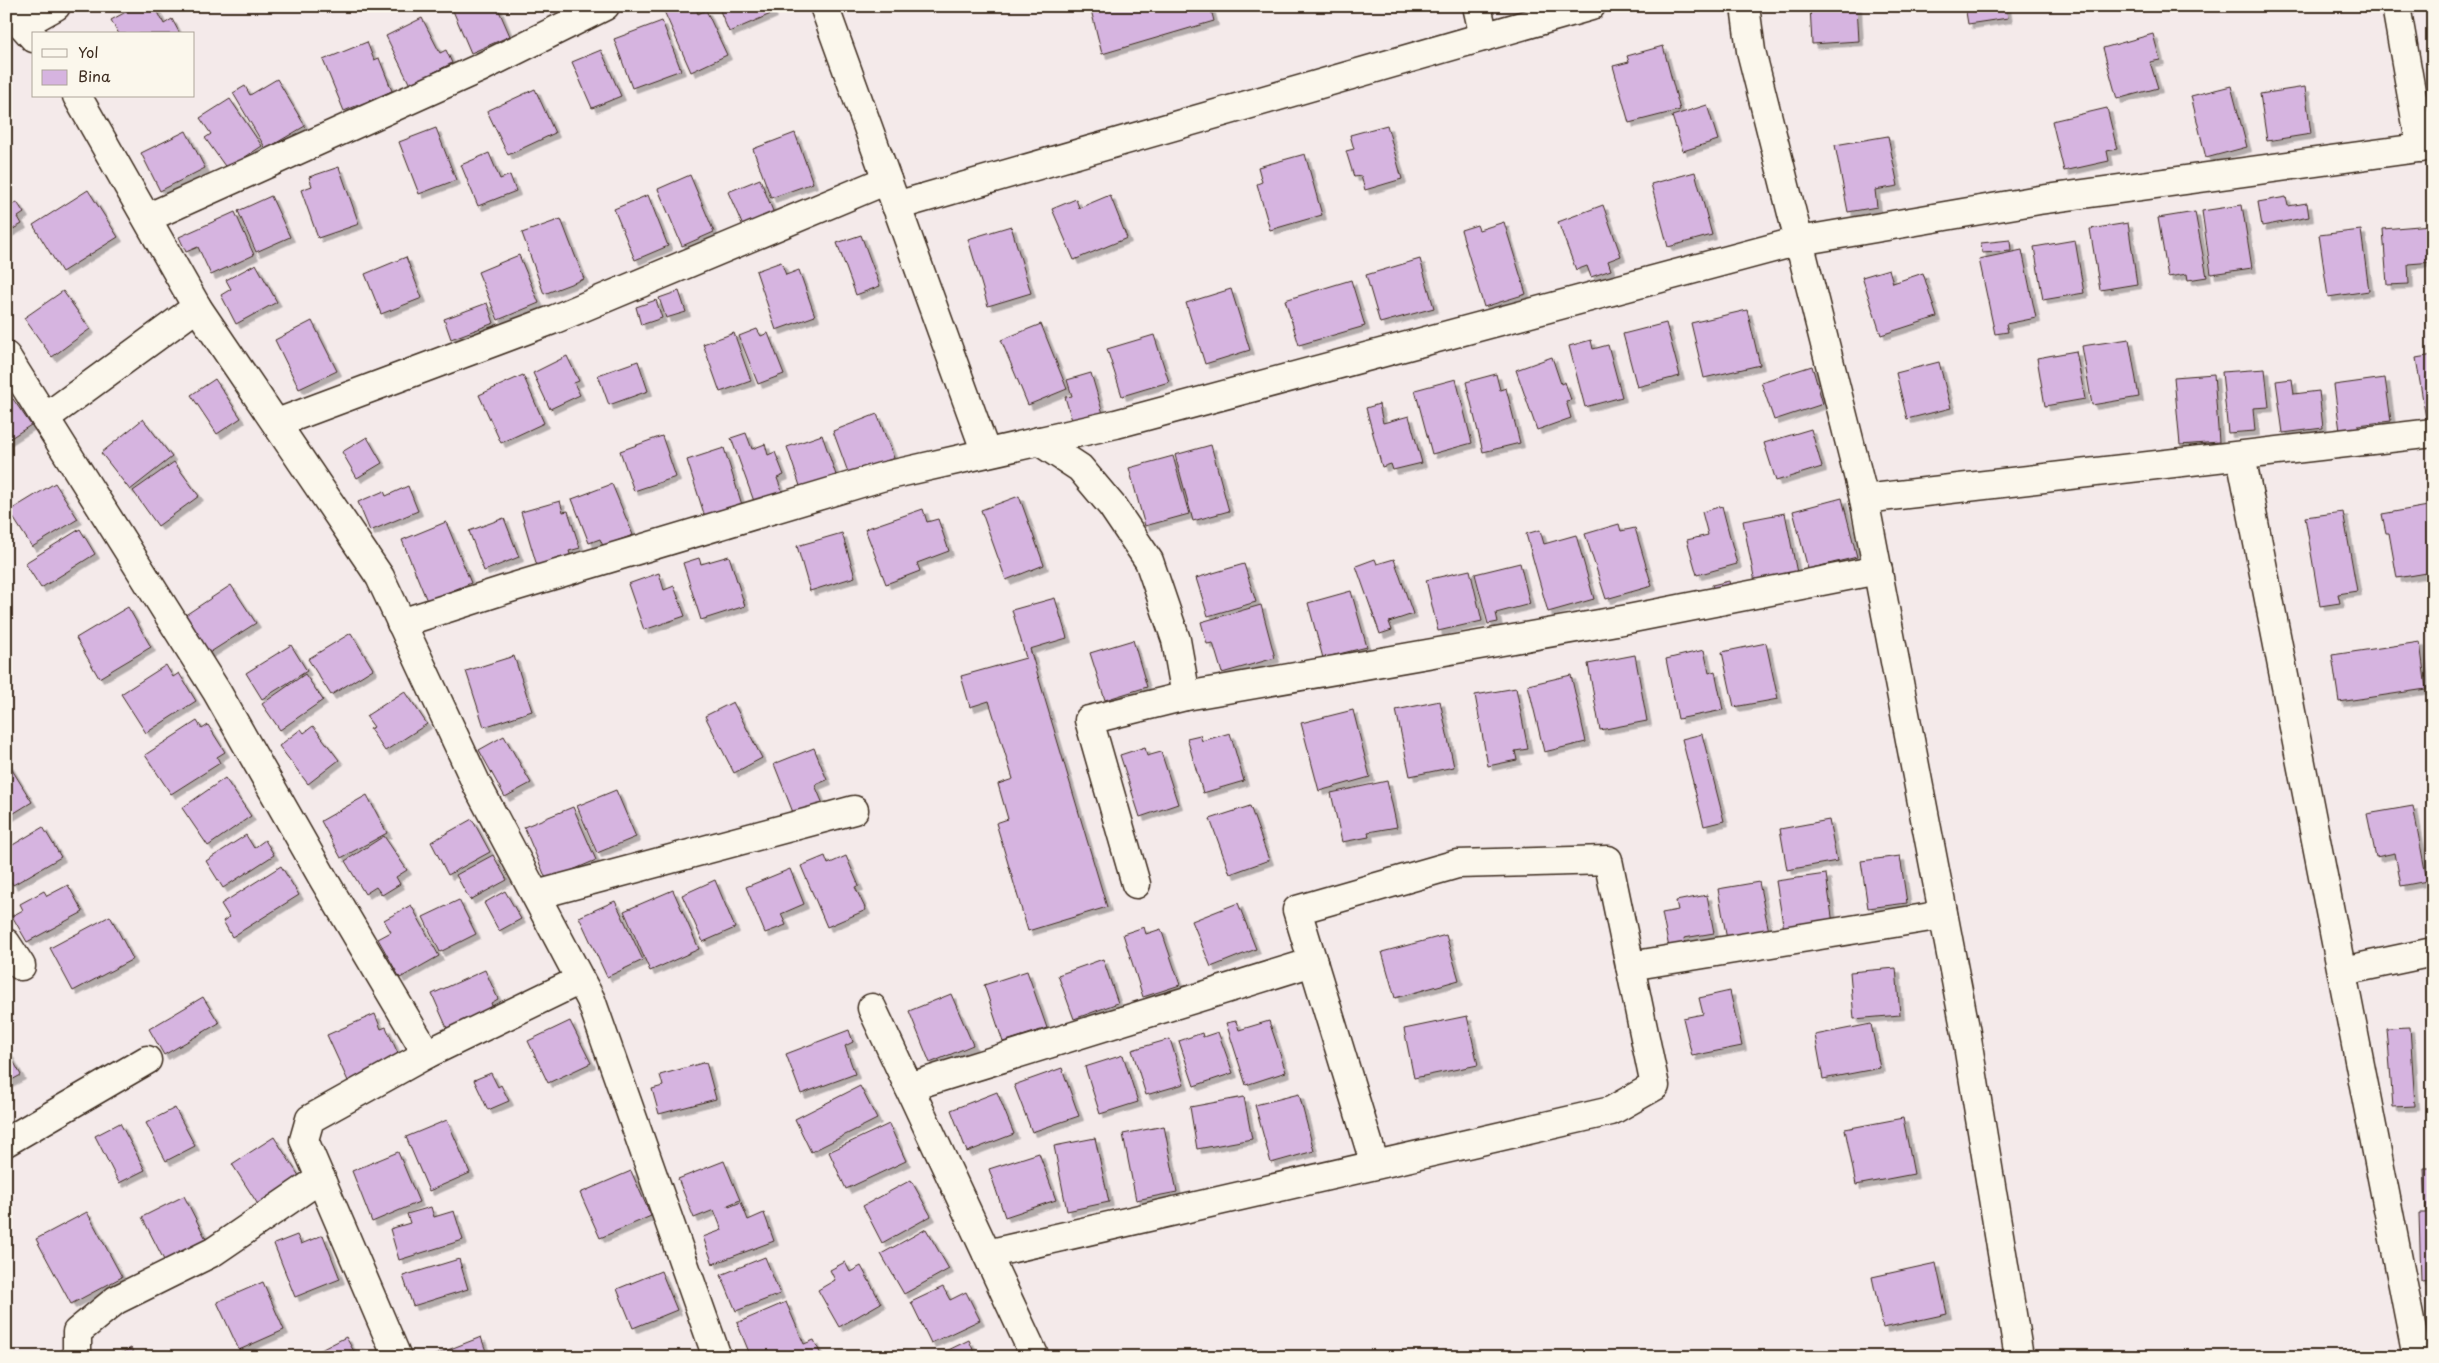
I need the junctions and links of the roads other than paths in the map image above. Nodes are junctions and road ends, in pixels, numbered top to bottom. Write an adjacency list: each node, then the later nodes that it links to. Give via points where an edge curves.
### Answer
1 (56, 6): 8 (street)
2 (605, 6): 14 (street, via 480,68)
3 (824, 6): 12 (street)
4 (1477, 6): 9 (street)
5 (1591, 6): 9 (street)
6 (1745, 6): 15 (street, via 1751,51)
7 (2396, 6): 11 (street)
8 (21, 23)
9 (1484, 37): 13 (street)
10 (78, 98): 14 (street)
11 (2427, 147): 15 (street, via 2039,200)
12 (887, 180): 13 (street); 19 (street, via 555,319)
13 (896, 206): 22 (street)
14 (147, 218): 16 (street)
15 (1799, 241): 21 (street, via 1116,424); 24 (street)
16 (197, 307): 18 (street); 19 (street)
17 (6, 356): 18 (street)
18 (45, 418): 40 (street, via 217,692)
19 (277, 423): 26 (street, via 380,577)
20 (2433, 433): 23 (street)
21 (1039, 441): 22 (street); 27 (street, via 1080,468 1112,506 1148,561 1176,640)
22 (986, 453): 26 (street, via 881,478)
23 (2241, 456): 24 (street); 37 (street)
24 (1864, 499): 25 (street)
25 (1878, 570): 27 (street); 31 (street)
26 (401, 622): 30 (street, via 478,787)
27 (1186, 696): 29 (street, via 1089,720)
28 (854, 810): 30 (street)
29 (1136, 884)
30 (536, 895): 38 (street)
31 (1943, 915): 36 (street); 51 (street, via 1966,1033)
32 (6, 943): 35 (street)
33 (2433, 952): 37 (street)
34 (1313, 962): 36 (street, via 1297,910 1457,864 1608,860); 42 (street); 44 (street)
35 (21, 966)
36 (1630, 966): 44 (street, via 1655,1086 1611,1111)
37 (2342, 971): 52 (street)
38 (580, 980): 40 (street); 49 (street, via 590,1000)
39 (872, 1008): 42 (street)
40 (427, 1054): 45 (street, via 310,1119 304,1140)
41 (147, 1060): 43 (street)
42 (909, 1088): 46 (street)
43 (6, 1142)
44 (1375, 1165): 46 (street)
45 (321, 1178): 47 (street, via 213,1252 116,1300 77,1332); 48 (street)
46 (987, 1254): 50 (street)
47 (77, 1357)
48 (397, 1357)
49 (717, 1357)
50 (1035, 1357)
51 (2019, 1357)
52 (2417, 1357)

